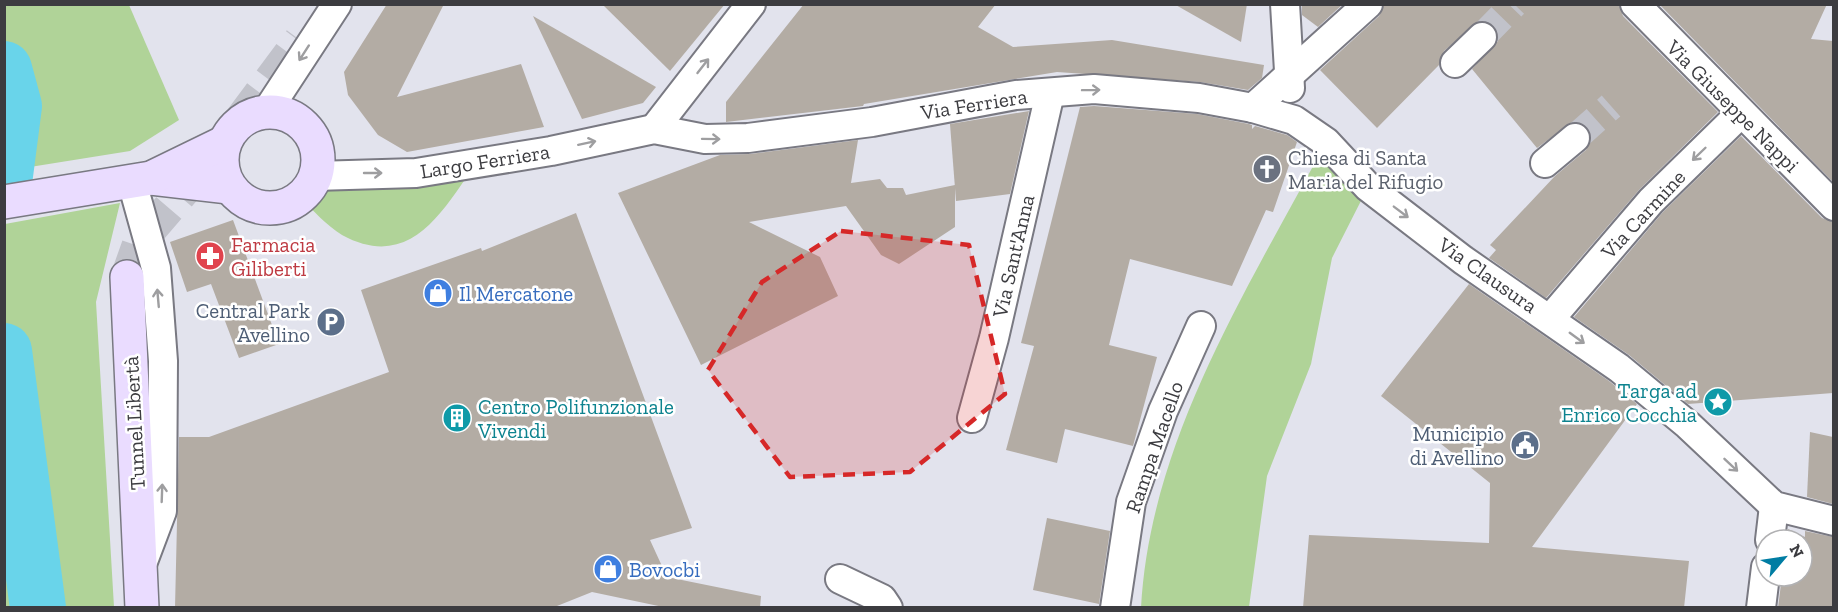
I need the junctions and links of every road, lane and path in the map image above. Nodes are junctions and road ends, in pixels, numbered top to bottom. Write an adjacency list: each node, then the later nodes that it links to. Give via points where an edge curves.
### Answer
1 (337, 4): 12 (street, one-way to 12)
2 (751, 4): 15 (street, one-way to 2)
3 (1368, 4): 7 (street)
4 (1635, 4): 13 (street, Via Giuseppe Nappi)
5 (1285, 18): 7 (street); 9 (street)
6 (1482, 36): 8 (street)
7 (1324, 44): 9 (street)
8 (1455, 63)
9 (1288, 75): 11 (street); 14 (street)
10 (1050, 93): 11 (street, Via Ferriera, one-way to 11, via 1094,89 1199,98); 15 (street, Via Ferriera, one-way to 10, via 705,139 748,138 872,122 1016,95); 27 (street, Via Sant'Anna)
11 (1254, 108): 14 (street, Via Ferriera)
12 (267, 111): 17 (street, via 250,114 232,128); 19 (street, via 296,118 308,129 317,146)
13 (1740, 113): 23 (street, Via Giuseppe Nappi); 25 (street, Via Carmine, one-way to 25, via 1651,201)
14 (1294, 120): 25 (street, Via Clausura, one-way to 25, via 1326,142 1376,193 1463,260)
15 (654, 129): 19 (street, Largo Ferriera, one-way to 15, via 416,173)
16 (1575, 138): 18 (street)
17 (224, 143): 20 (street); 21 (street, via 221,160)
18 (1545, 163)
19 (315, 176): 21 (street, via 300,198 287,206 257,207 242,200)
20 (141, 180): 21 (street); 22 (street); 31 (street, one-way to 20, via 162,511 163,361 156,268)
21 (229, 187)
22 (4, 202)
23 (1833, 206)
24 (128, 277): 31 (street, Tunnel Libertà)
25 (1550, 319): 28 (street, Via Clausura, one-way to 28, via 1699,423)
26 (1201, 326): 36 (street, Rampa Macello, via 1163,411 1131,502)
27 (972, 418)
28 (1774, 506): 29 (street); 30 (street)
29 (1833, 521)
30 (1771, 528)
31 (140, 569): 34 (street, Tunnel Libertà)
32 (840, 579): 35 (street, via 882,599)
33 (1763, 588): 37 (street)
34 (142, 608)
35 (888, 608)
36 (1115, 608)
37 (1761, 608)

